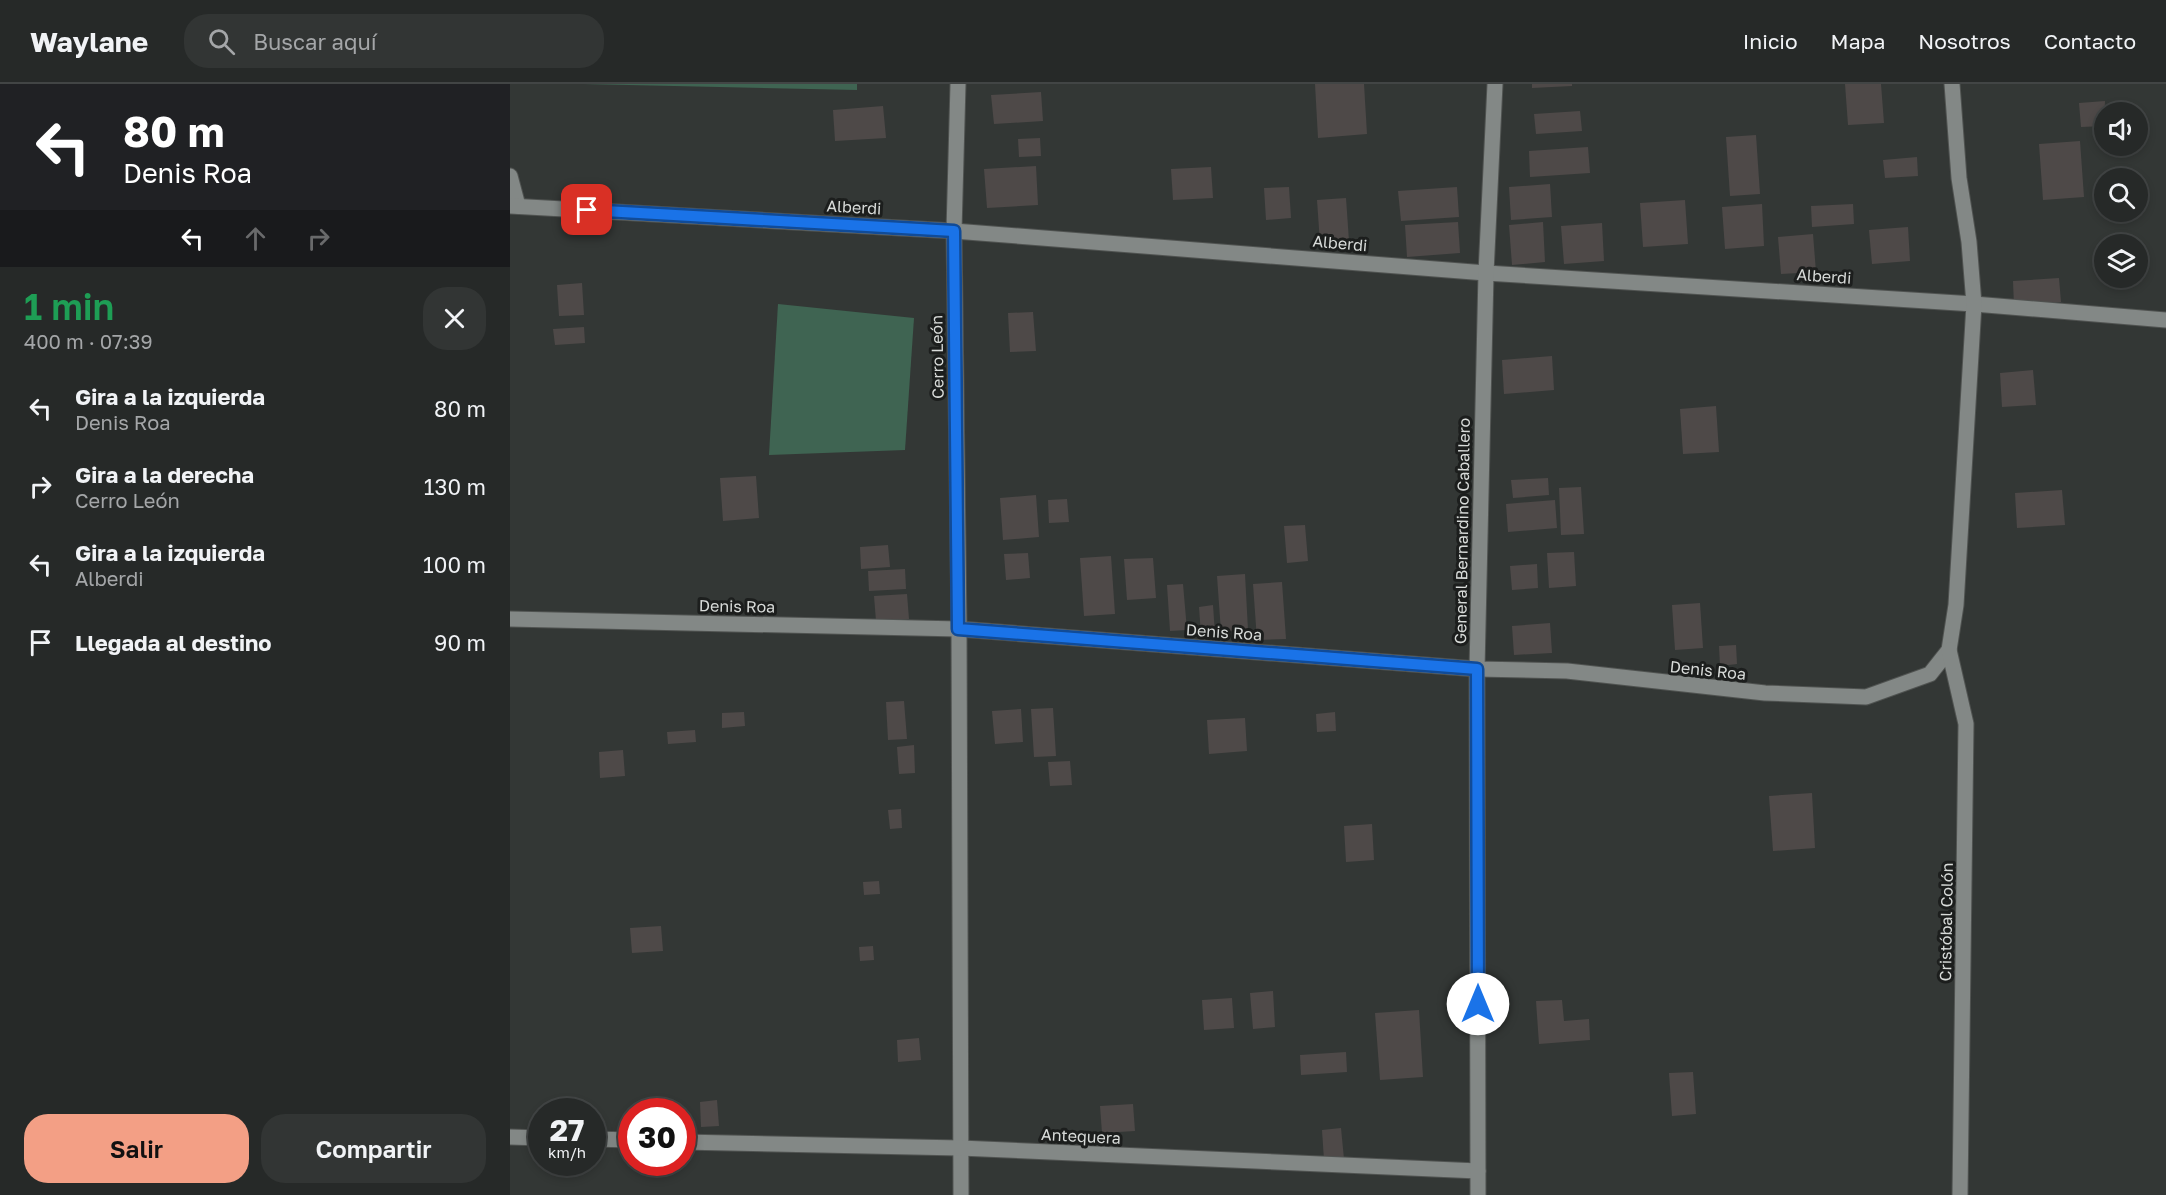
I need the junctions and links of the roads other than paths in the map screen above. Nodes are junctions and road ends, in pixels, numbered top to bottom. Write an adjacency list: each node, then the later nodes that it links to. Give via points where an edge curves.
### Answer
1 (958, 84): 6 (street, Cerro León)
2 (1495, 84): 7 (street, General Bernardino Caballero)
3 (1953, 84): 8 (street)
4 (510, 176): 5 (street)
5 (514, 206): 6 (street, Alberdi)
6 (954, 231): 7 (street, Alberdi); 11 (street, Cerro León)
7 (1486, 273): 8 (street, Alberdi); 13 (street, General Bernardino Caballero)
8 (1974, 304): 9 (street, Alberdi); 12 (street, via 1956,605)
9 (2166, 320)
10 (510, 619): 11 (street, Denis Roa)
11 (958, 629): 13 (street, Denis Roa); 17 (street, Cerro León)
12 (1949, 650): 13 (street, Denis Roa, via 1930,674 1866,696 1765,693 1567,671); 21 (street, Cristóbal Colón, via 1966,724)
13 (1477, 669): 18 (street, General Bernardino Caballero)
14 (510, 1137): 15 (street)
15 (528, 1138)
16 (696, 1142): 17 (street, Antequera)
17 (960, 1148): 18 (street, Antequera); 19 (street, Cerro León)
18 (1478, 1171): 20 (street, General Bernardino Caballero)
19 (961, 1195)
20 (1478, 1195)
21 (1960, 1195)

